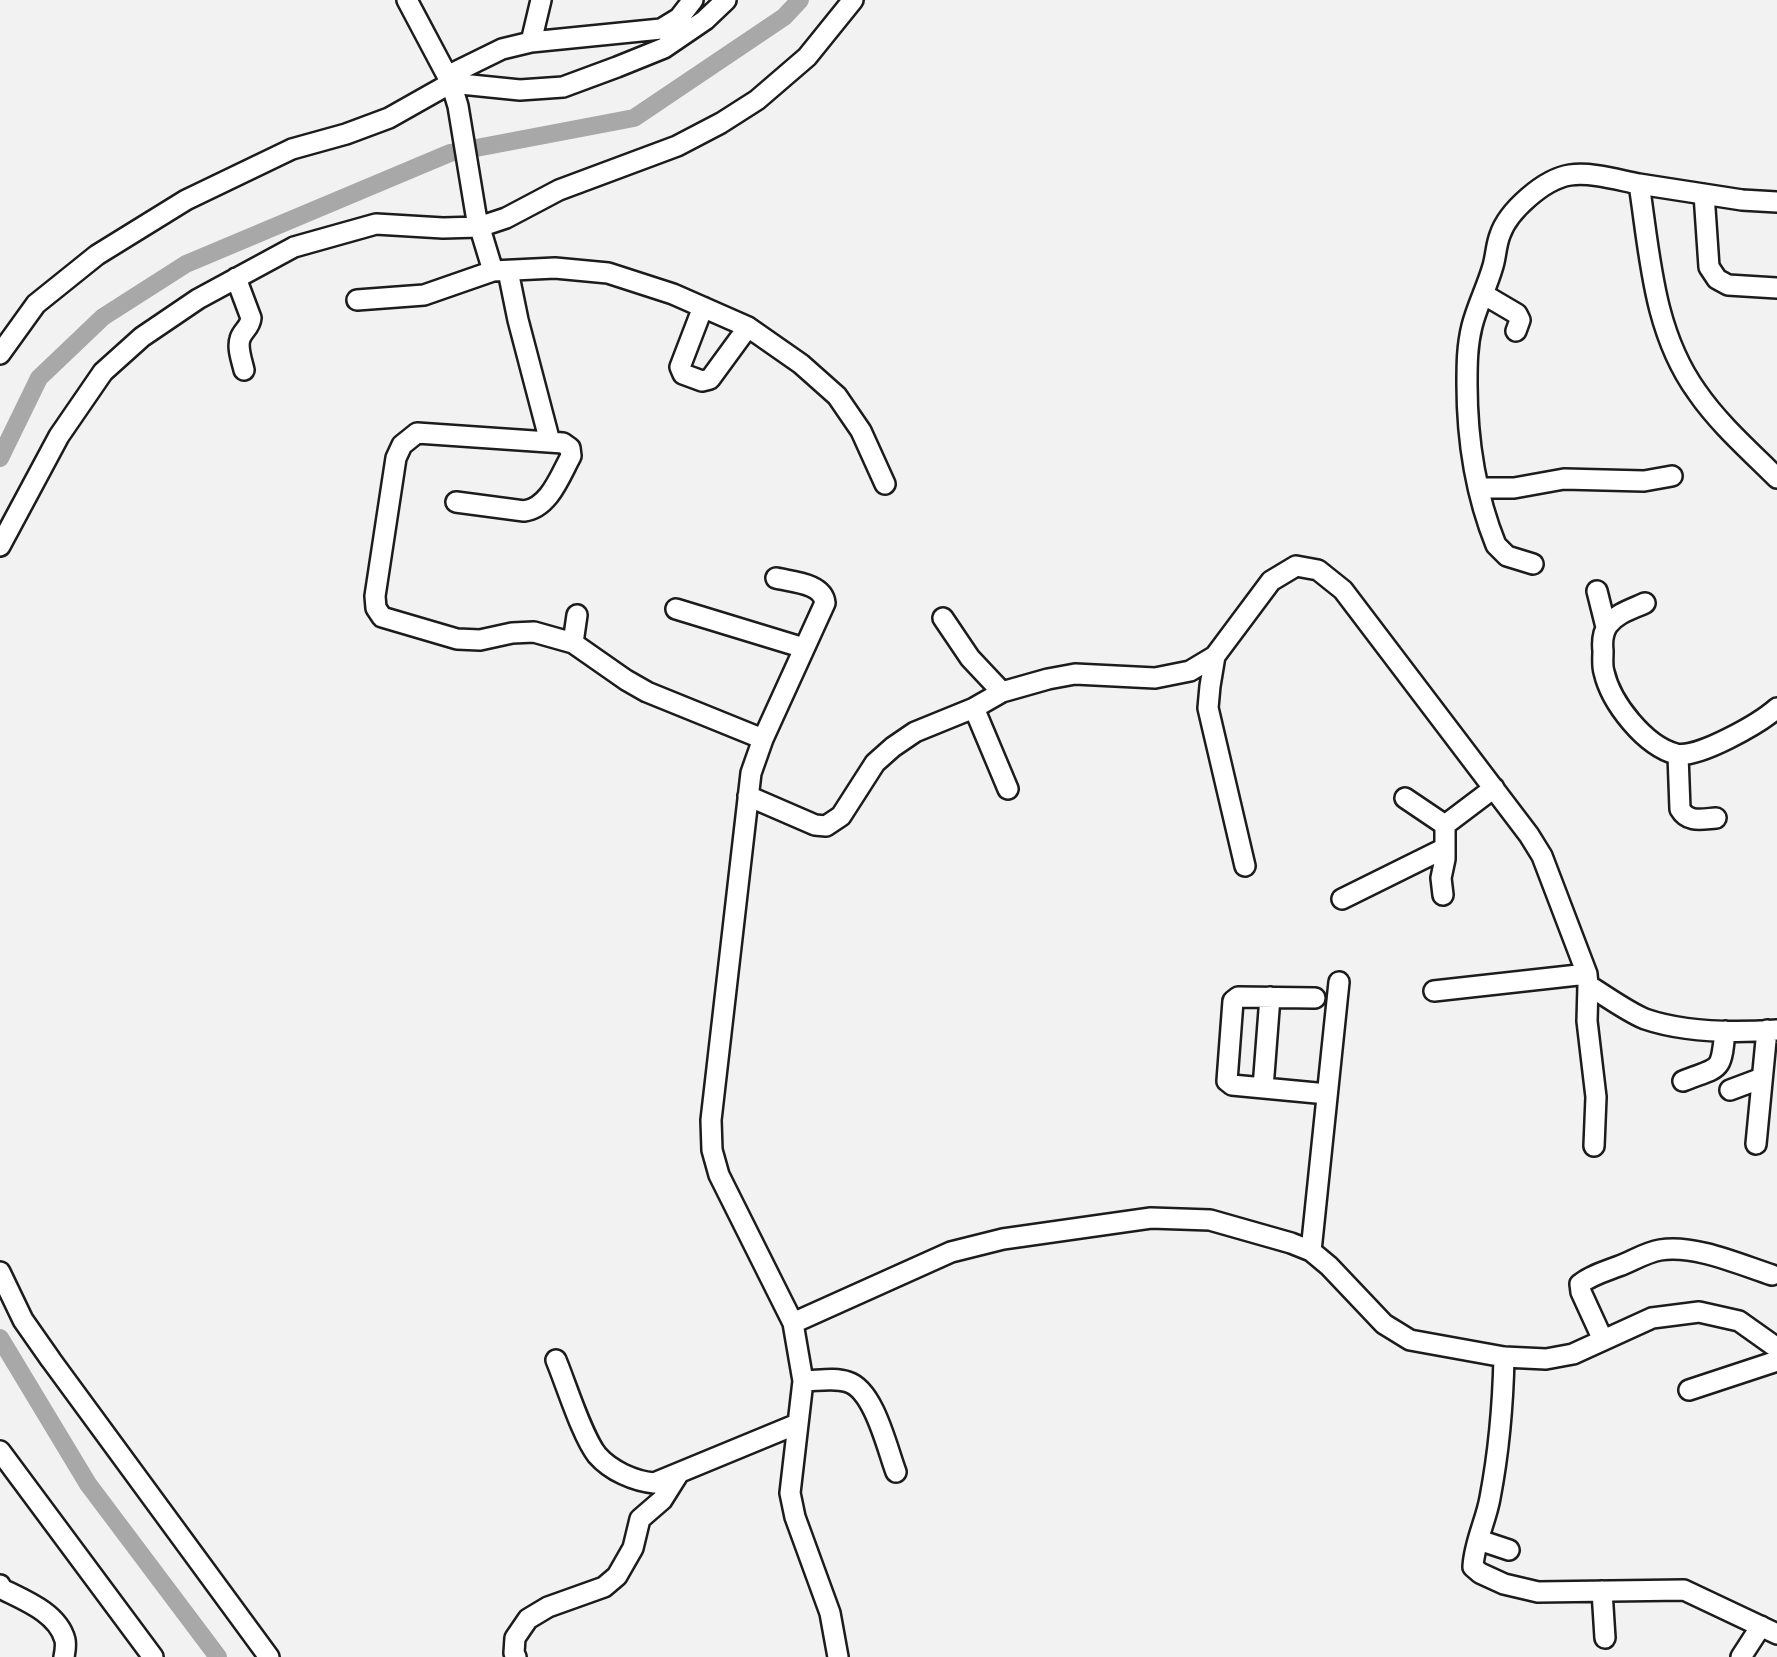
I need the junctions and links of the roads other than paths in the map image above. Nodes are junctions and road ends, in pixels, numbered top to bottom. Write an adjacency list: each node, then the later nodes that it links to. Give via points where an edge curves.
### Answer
1 (407, 0): 7 (street)
2 (541, 0): 6 (street)
3 (693, 0): 6 (street, via 661,29)
4 (726, 0): 7 (street, via 664,48 563,87 520,89)
5 (853, 0): 11 (street, via 807,57 722,123 677,146 559,190 506,218)
6 (531, 43): 7 (street, via 502,49)
7 (449, 79): 11 (street); 20 (street, via 389,118 292,149 186,200 97,255 36,304)
8 (1639, 184): 9 (street); 15 (street, via 1570,175 1545,185 1509,217); 24 (street, via 1659,310 1673,352 1697,393)
9 (1704, 194): 10 (street); 14 (street, via 1709,267 1717,279 1728,285)
10 (1777, 202)
11 (478, 221): 12 (street); 13 (street, via 443,228 376,224 294,247)
12 (500, 271): 16 (street, via 424,295); 17 (street, via 555,268 608,274); 22 (street, via 518,320)
13 (236, 278): 21 (street, via 251,318 239,344); 28 (street, via 142,337 103,372 59,436)
14 (1777, 288)
15 (1483, 294): 19 (street, via 1517,314); 26 (street, via 1467,351 1467,429)
16 (357, 300)
17 (703, 307): 18 (street); 18 (street, via 680,367 683,374 710,379)
18 (748, 327): 25 (street, via 837,396 861,432)
19 (1516, 331)
20 (0, 354)
21 (244, 370)
22 (550, 442): 27 (street, via 563,443 571,456 534,510); 37 (street, via 417,433 402,445 396,458 376,608 382,617 457,639 534,632)
23 (1672, 476): 26 (street, via 1644,481 1564,479 1514,488)
24 (1777, 478)
25 (885, 484)
26 (1479, 488): 29 (street, via 1496,545 1507,556)
27 (456, 502)
28 (0, 546)
29 (1533, 564)
30 (776, 578): 38 (street, via 818,589 824,595 825,603)
31 (1597, 591): 36 (street)
32 (1644, 603): 36 (street, via 1618,615)
33 (676, 609): 38 (street)
34 (577, 615): 37 (street)
35 (943, 618): 40 (street, via 970,658)
36 (1606, 627): 44 (street, via 1604,673 1621,709 1645,736)
37 (573, 643): 43 (street, via 648,692)
38 (804, 648): 43 (street)
39 (1215, 656): 40 (street, via 1190,671 1155,678 1075,674); 45 (street, via 1271,581 1296,566 1318,570 1343,590); 52 (street, via 1208,708)
40 (1002, 692): 41 (street)
41 (974, 708): 46 (street); 47 (street, via 915,732 893,747 841,816 826,826)
42 (1777, 708): 44 (street, via 1735,736)
43 (763, 739): 47 (street)
44 (1678, 755): 49 (street, via 1684,816)
45 (1494, 788): 50 (street); 55 (street, via 1542,856)
46 (1008, 789)
47 (748, 796): 72 (street, via 711,1120 712,1150 719,1175)
48 (1405, 798): 50 (street)
49 (1716, 818)
50 (1445, 825): 51 (street)
51 (1444, 848): 53 (street); 54 (street)
52 (1245, 866)
53 (1443, 895)
54 (1342, 899)
55 (1588, 979): 57 (street); 61 (street, via 1644,1018); 68 (street, via 1587,1021 1596,1097)
56 (1339, 982): 66 (street)
57 (1434, 991)
58 (1270, 997): 59 (street); 64 (street); 64 (street, via 1233,1001 1227,1081)
59 (1315, 998)
60 (1772, 1030): 61 (street); 62 (street)
61 (1725, 1031): 63 (street, via 1723,1061)
62 (1768, 1071): 65 (street); 67 (street)
63 (1683, 1081)
64 (1264, 1088): 66 (street)
65 (1730, 1090)
66 (1327, 1094): 69 (street)
67 (1756, 1144)
68 (1594, 1146)
69 (1311, 1251): 72 (street, via 1210,1220 1151,1218 1003,1239 951,1252); 75 (street, via 1384,1324 1410,1340)
70 (0, 1272): 92 (street, via 23,1320)
71 (1772, 1275): 73 (street, via 1687,1251 1661,1250 1633,1260 1580,1284)
72 (793, 1323): 78 (street)
73 (1604, 1340): 74 (street, via 1652,1318 1699,1312 1739,1321); 75 (street, via 1573,1354 1546,1359)
74 (1777, 1348)
75 (1504, 1357): 84 (street, via 1498,1460)
76 (556, 1360): 83 (street, via 596,1454 638,1481 654,1483)
77 (1777, 1361): 79 (street)
78 (803, 1381): 80 (street); 82 (street, via 846,1381 859,1387 869,1398)
79 (1689, 1390)
80 (797, 1424): 83 (street); 94 (street, via 790,1493 830,1613)
81 (0, 1451): 91 (street)
82 (896, 1472)
83 (678, 1473): 93 (street, via 662,1500 640,1519 633,1548 617,1576 604,1587 528,1619 515,1638)
84 (1479, 1540): 85 (street); 87 (street, via 1473,1567 1504,1584 1538,1592)
85 (1509, 1550)
86 (1, 1589): 90 (street, via 35,1605 57,1624 65,1641)
87 (1602, 1591): 88 (street, via 1684,1590); 89 (street)
88 (1769, 1630): 95 (street)
89 (1605, 1638)
90 (64, 1657)
91 (153, 1657)
92 (269, 1657)
93 (516, 1657)
94 (838, 1657)
95 (1741, 1657)

